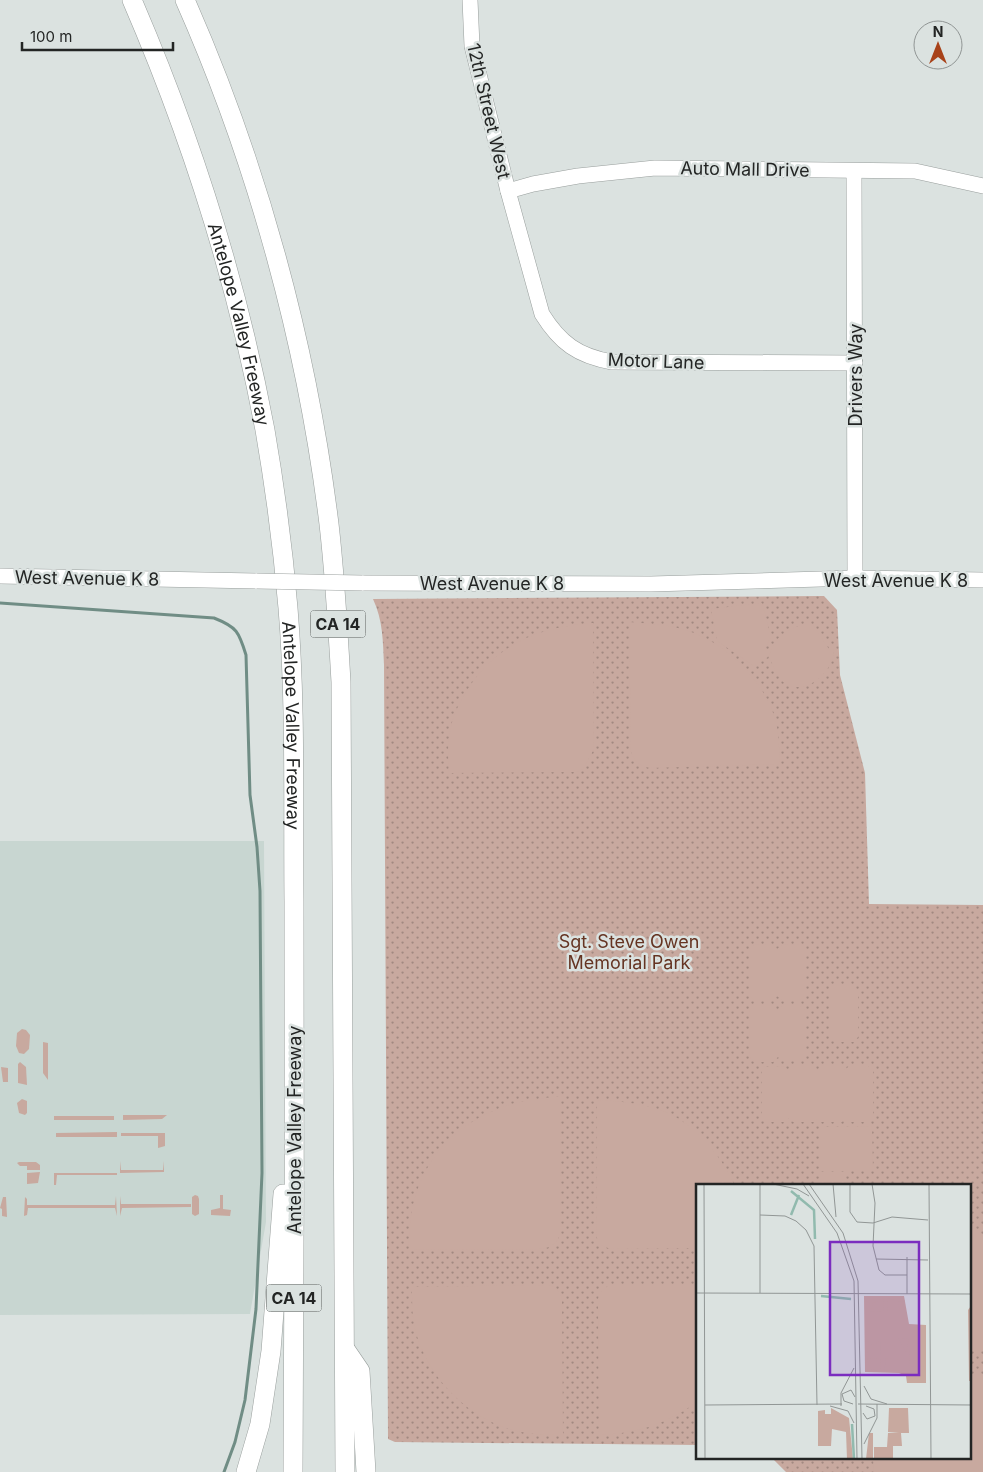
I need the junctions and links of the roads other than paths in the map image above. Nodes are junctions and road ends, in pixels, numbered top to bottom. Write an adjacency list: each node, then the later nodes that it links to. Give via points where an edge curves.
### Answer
1 (132, 0): 11 (highway, Antelope Valley Freeway / CA 14, via 189,144 221,244 245,332 277,512 288,608 292,704)
2 (185, 0): 12 (highway, CA 14, via 236,127 270,234 316,435 328,523 341,682)
3 (470, 0): 6 (street, 12th Street West, via 472,46)
4 (854, 171): 5 (street, Auto Mall Drive, via 915,171); 6 (street, Auto Mall Drive, via 655,168 578,176); 7 (street, Drivers Way)
5 (983, 186)
6 (508, 191): 7 (street, Motor Lane, via 542,314 563,341 584,355 612,362)
7 (855, 363): 9 (street, Drivers Way)
8 (0, 576): 9 (street, West Avenue K 8, bridge, via 651,584)
9 (855, 578): 10 (street, West Avenue K 8)
10 (983, 580)
11 (295, 1124): 13 (highway, via 285,1168 269,1360 260,1424); 14 (highway, Antelope Valley Freeway / CA 14)
12 (345, 1349): 15 (highway, CA 14); 16 (highway, via 360,1371)
13 (246, 1472)
14 (293, 1472)
15 (345, 1472)
16 (366, 1472)

